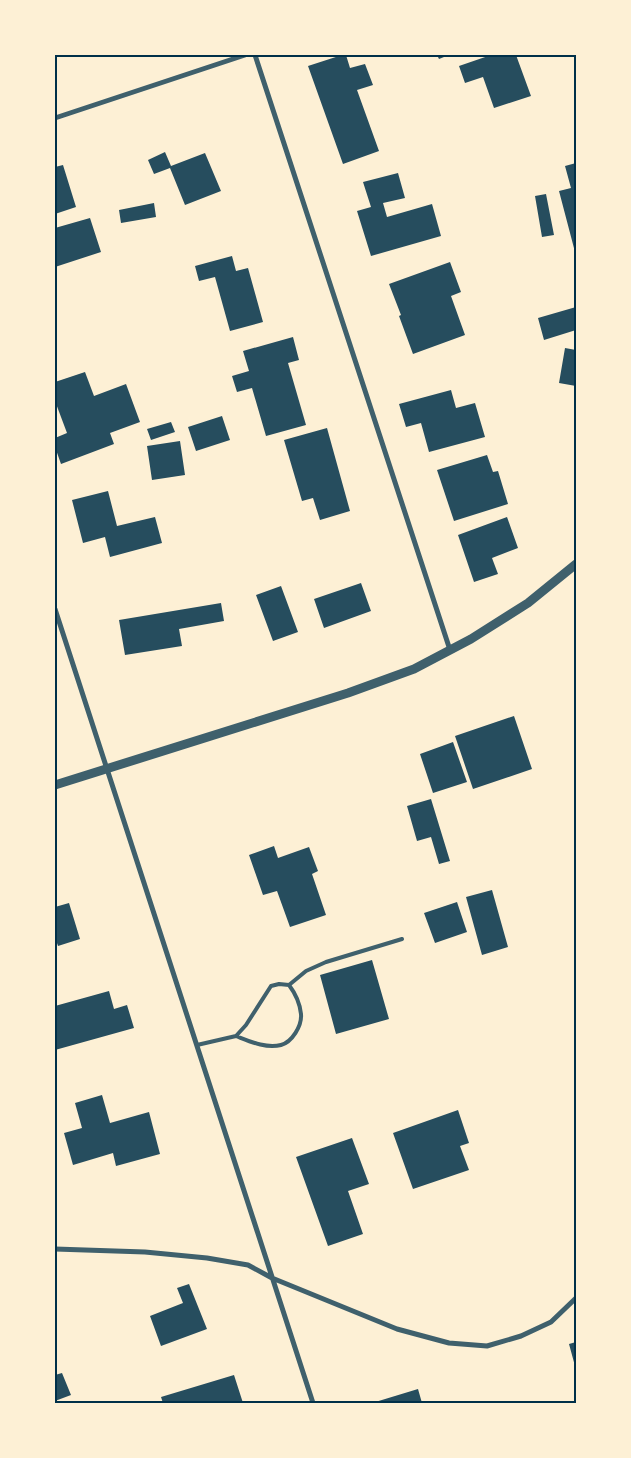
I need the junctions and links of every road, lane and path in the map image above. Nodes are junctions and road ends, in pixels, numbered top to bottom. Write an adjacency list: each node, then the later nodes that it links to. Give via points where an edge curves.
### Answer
1 (246, 55): 3 (street)
2 (255, 55): 6 (street)
3 (55, 118)
4 (576, 564): 6 (street, via 528,603)
5 (55, 609): 7 (street)
6 (450, 650): 7 (street, via 414,669 348,693)
7 (106, 768): 8 (street); 12 (street)
8 (55, 785)
9 (402, 940): 10 (lane, via 326,962 306,971)
10 (289, 985): 11 (lane, via 271,986); 11 (lane, via 301,1015 299,1027 292,1038 282,1045 270,1046)
11 (236, 1036): 12 (lane)
12 (197, 1045): 14 (street)
13 (55, 1250): 14 (street, via 145,1252 207,1258 248,1265)
14 (272, 1278): 15 (street, via 397,1329 450,1343 487,1346 521,1336 551,1322); 16 (street)
15 (576, 1298)
16 (313, 1403)

